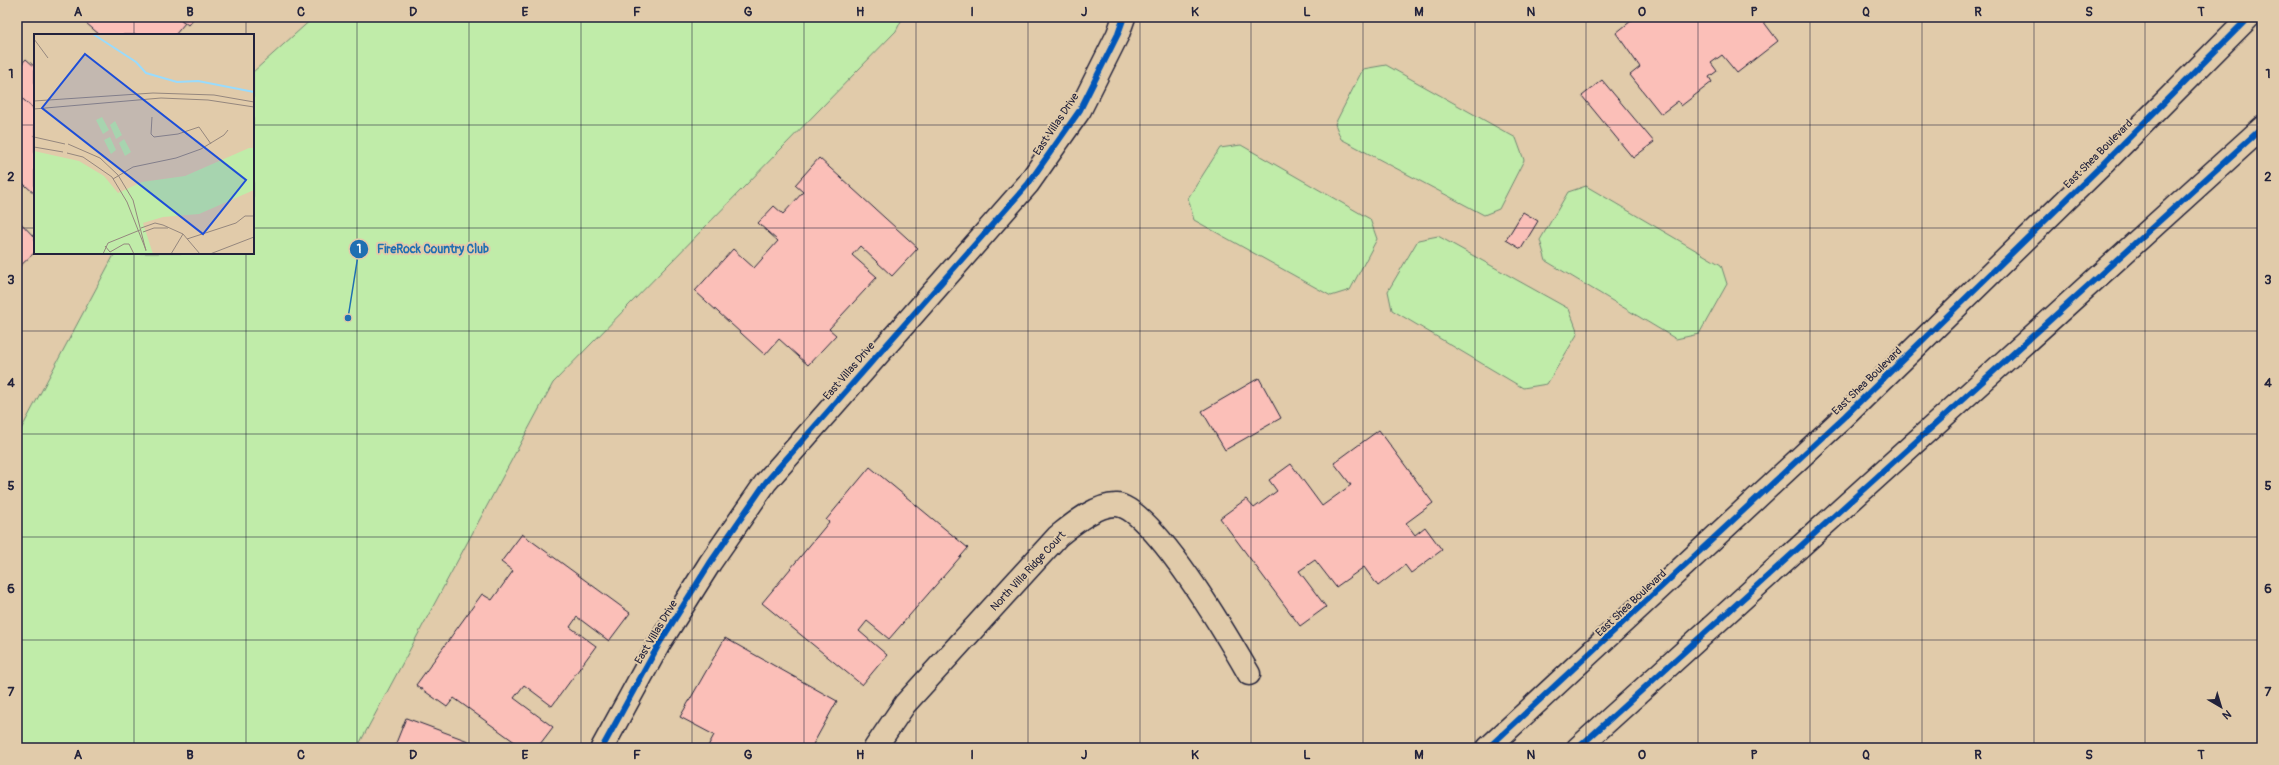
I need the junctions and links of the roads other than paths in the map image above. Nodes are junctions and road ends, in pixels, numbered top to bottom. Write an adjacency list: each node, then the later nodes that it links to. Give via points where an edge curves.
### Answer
1 (1124, 17): 5 (main road, East Villas Drive, via 1080,110 1028,184 766,482 710,563 659,644)
2 (2249, 17): 7 (main road, East Shea Boulevard, via 2100,167 1845,416)
3 (2262, 128): 8 (main road)
4 (1249, 674): 6 (main road, North Villa Ridge Court, via 1220,625 1152,530 1130,509 1116,505 1102,508 1058,536 905,704)
5 (602, 748)
6 (875, 748)
7 (1488, 748)
8 (1578, 748)

